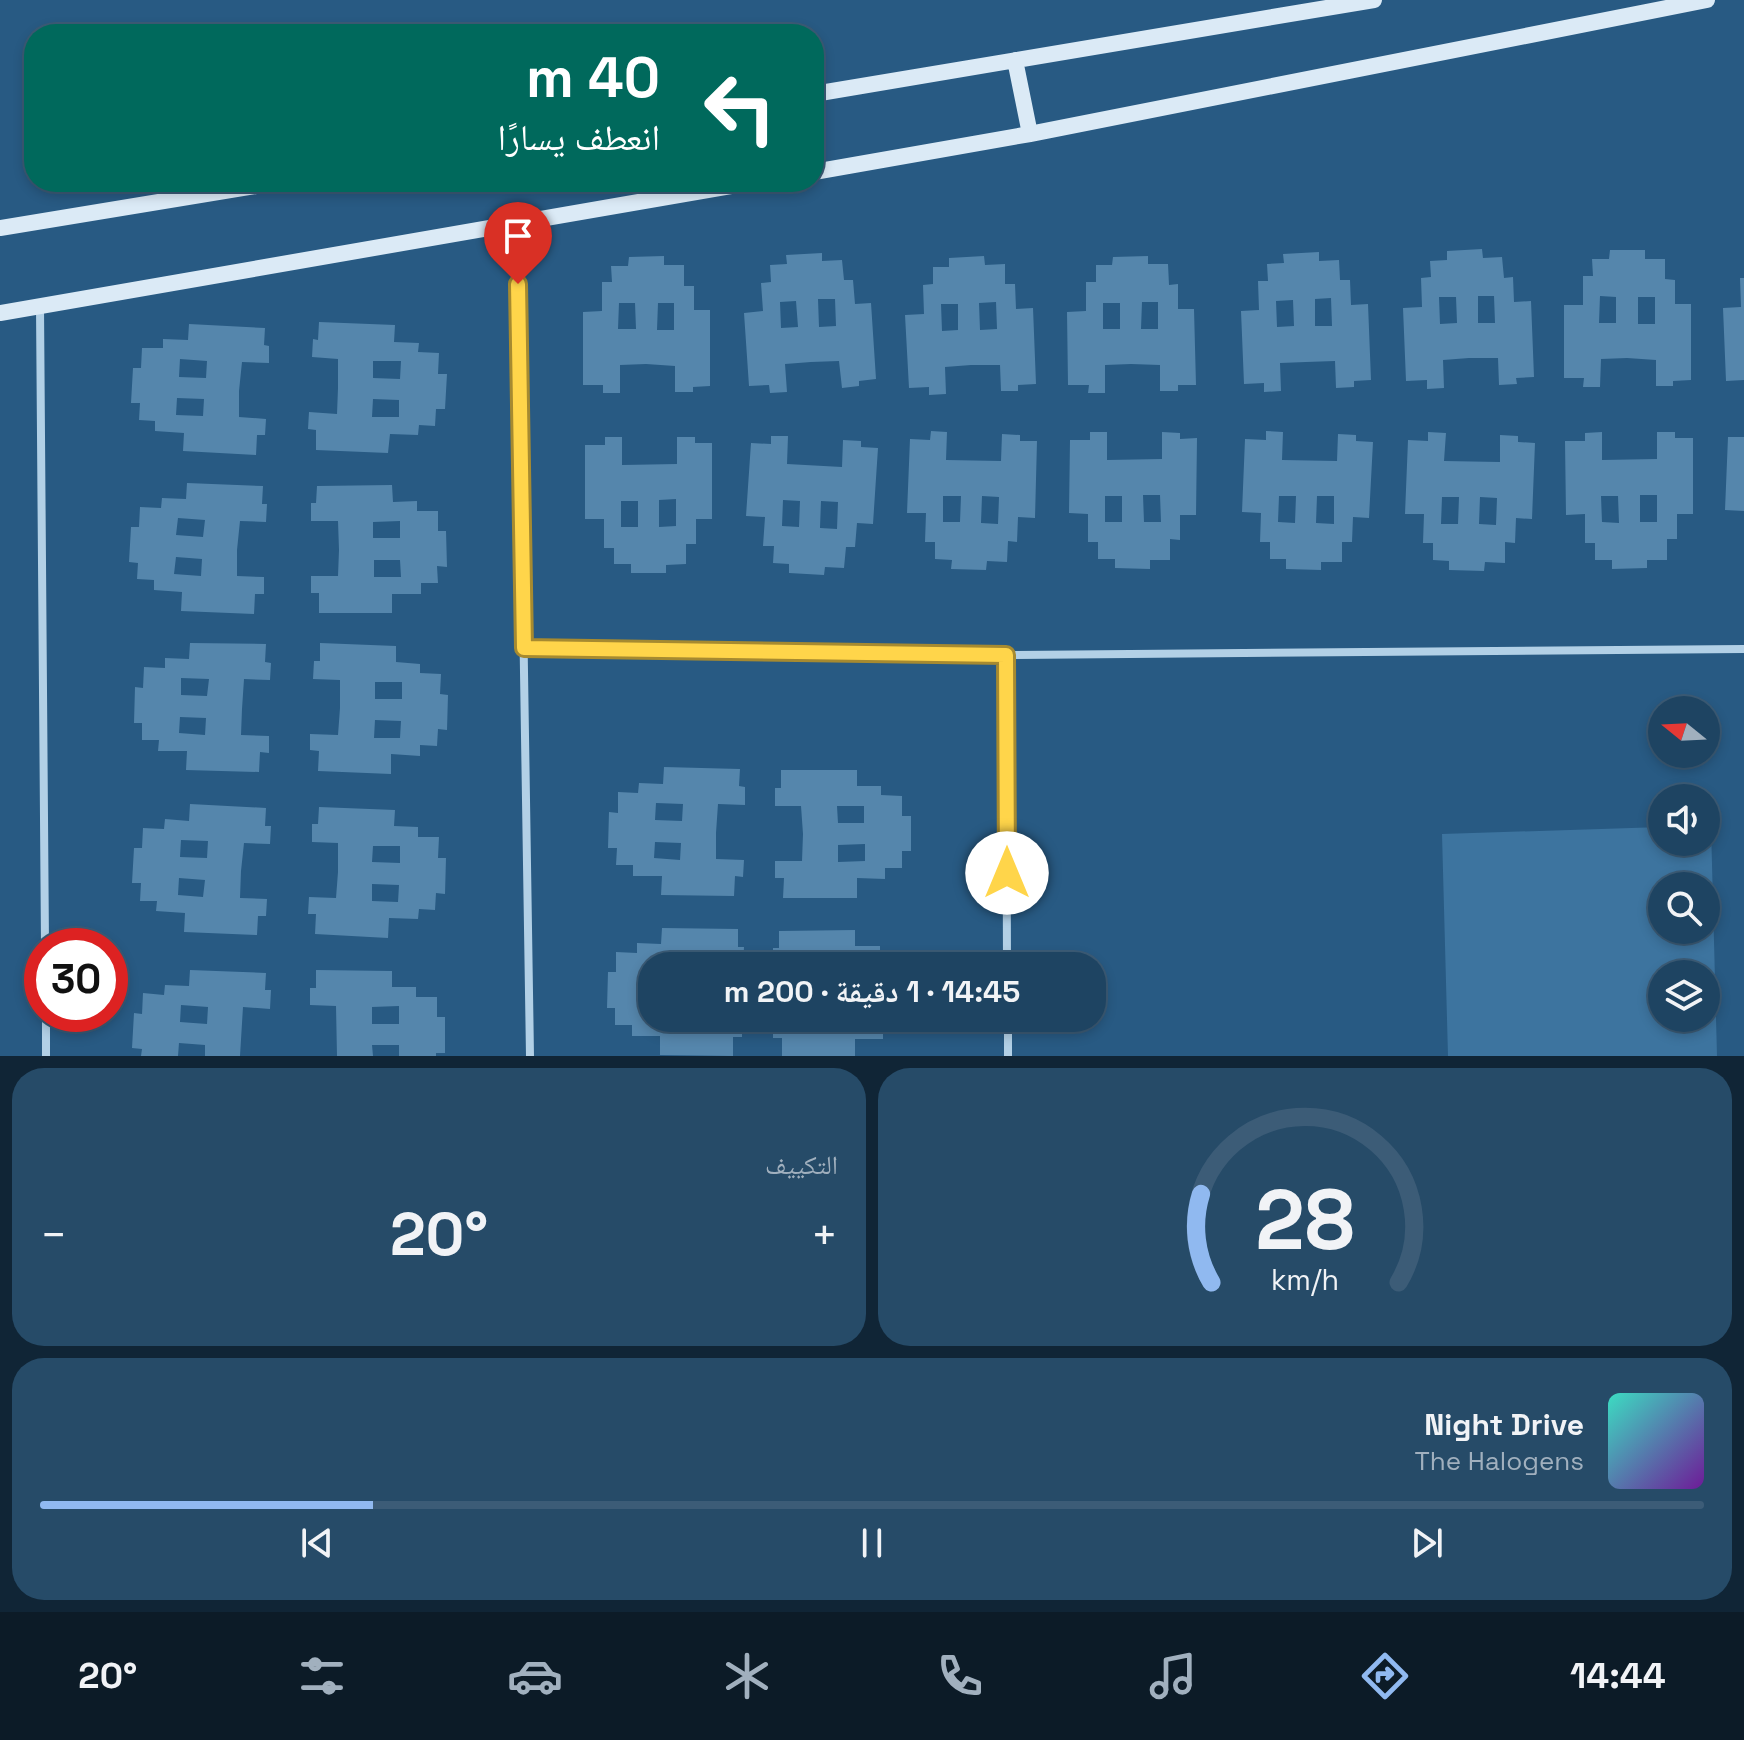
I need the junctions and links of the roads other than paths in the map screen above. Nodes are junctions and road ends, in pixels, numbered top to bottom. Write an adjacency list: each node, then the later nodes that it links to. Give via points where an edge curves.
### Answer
1 (1374, 0): 3 (street)
2 (1707, 0): 5 (street)
3 (1015, 60): 4 (street); 5 (street)
4 (824, 92)
5 (1030, 134): 6 (street)
6 (824, 170)
7 (219, 192): 10 (street)
8 (696, 192): 9 (street)
9 (517, 223): 11 (street); 13 (street)
10 (0, 228)
11 (40, 307): 12 (street); 16 (street)
12 (0, 313)
13 (524, 648): 15 (street); 21 (street)
14 (1744, 649): 15 (street)
15 (1006, 655): 17 (street)
16 (45, 928)
17 (1007, 952)
18 (46, 1032): 20 (street)
19 (1008, 1032): 22 (street)
20 (46, 1056)
21 (530, 1056)
22 (1008, 1056)

